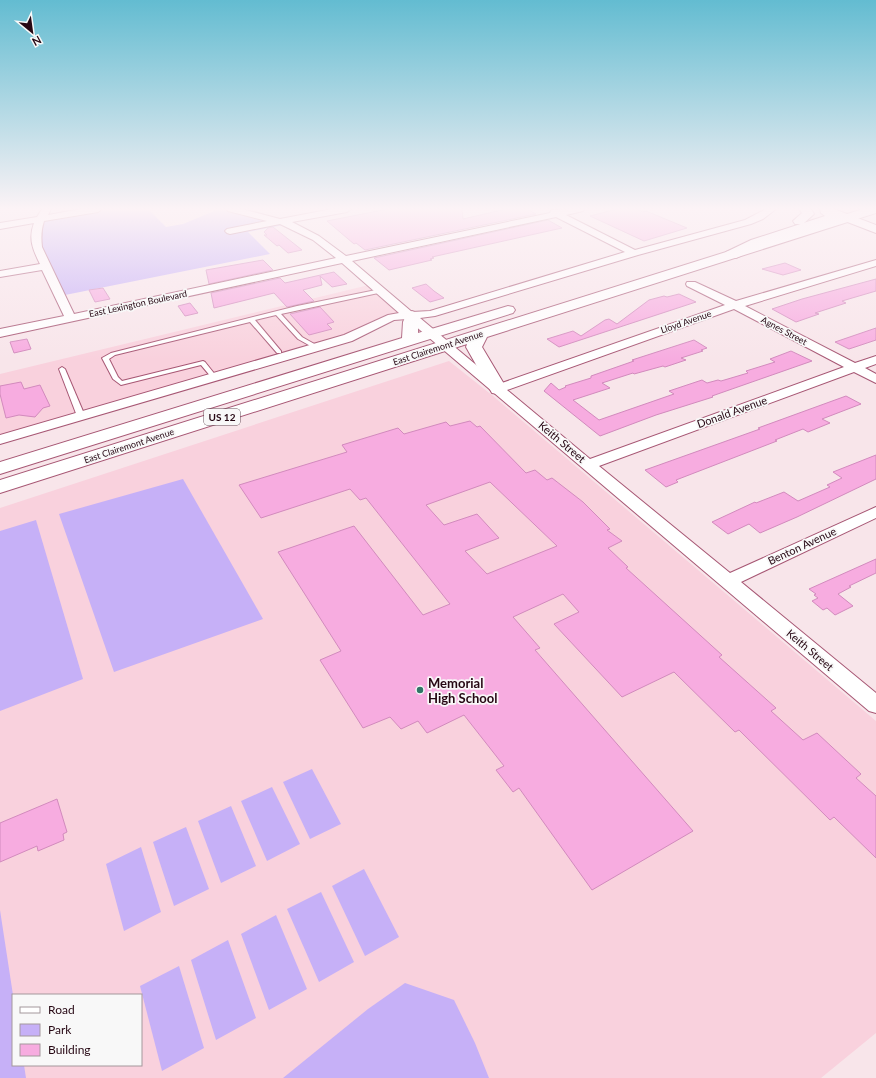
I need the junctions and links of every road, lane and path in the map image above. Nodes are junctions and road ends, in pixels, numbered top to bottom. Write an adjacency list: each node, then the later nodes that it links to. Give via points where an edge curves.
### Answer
1 (43, 259): 10 (street)
2 (348, 259): 7 (street, East Lexington Boulevard)
3 (613, 259): 17 (street, via 431,314)
4 (675, 259): 8 (main road)
5 (678, 259): 24 (main road, via 661,269 538,307 450,338)
6 (719, 259): 22 (main road, East Clairemont Avenue / US 12)
7 (345, 260): 13 (street, Keith Street); 18 (street, East Lexington Boulevard)
8 (666, 262)
9 (876, 263): 14 (street, Lloyd Avenue)
10 (46, 266): 11 (street); 18 (street)
11 (0, 274)
12 (691, 284): 14 (street, Agnes Street)
13 (381, 291): 16 (lane); 17 (street, Keith Street)
14 (735, 305): 28 (street, Agnes Street); 32 (street, Lloyd Avenue)
15 (522, 306): 21 (main road, East Clairemont Avenue / US 12)
16 (277, 313): 19 (lane); 25 (lane, via 300,338)
17 (412, 316): 21 (street, Keith Street); 23 (main road, via 409,321 412,332); 25 (street, via 388,319 354,336)
18 (71, 319): 20 (street, East Lexington Boulevard)
19 (251, 320): 26 (lane); 30 (lane, via 105,358 114,378 121,383 203,363)
20 (0, 334)
21 (430, 334): 23 (main road, East Clairemont Avenue / US 12); 24 (street, Keith Street); 33 (main road, via 427,345 320,381)
22 (482, 334): 24 (main road, East Clairemont Avenue / US 12); 32 (main road, via 474,342 474,347)
23 (410, 340): 36 (main road, East Clairemont Avenue / US 12)
24 (445, 346): 32 (street, Keith Street); 33 (main road, East Clairemont Avenue / US 12)
25 (316, 348): 30 (street)
26 (279, 352)
27 (876, 360): 28 (street, Donald Avenue)
28 (854, 368): 31 (street, Agnes Street); 37 (street, Donald Avenue)
29 (62, 369): 34 (lane)
30 (214, 377): 34 (street)
31 (876, 379)
32 (498, 389): 37 (street, Keith Street)
33 (287, 396): 40 (main road, East Clairemont Avenue / US 12)
34 (81, 416): 35 (street)
35 (0, 440)
36 (60, 448): 38 (main road, East Clairemont Avenue / US 12); 39 (main road)
37 (588, 464): 42 (street, Keith Street)
38 (0, 468)
39 (0, 476)
40 (0, 487)
41 (876, 512): 42 (street, Benton Avenue)
42 (728, 581): 43 (street, Keith Street)
43 (876, 705)

